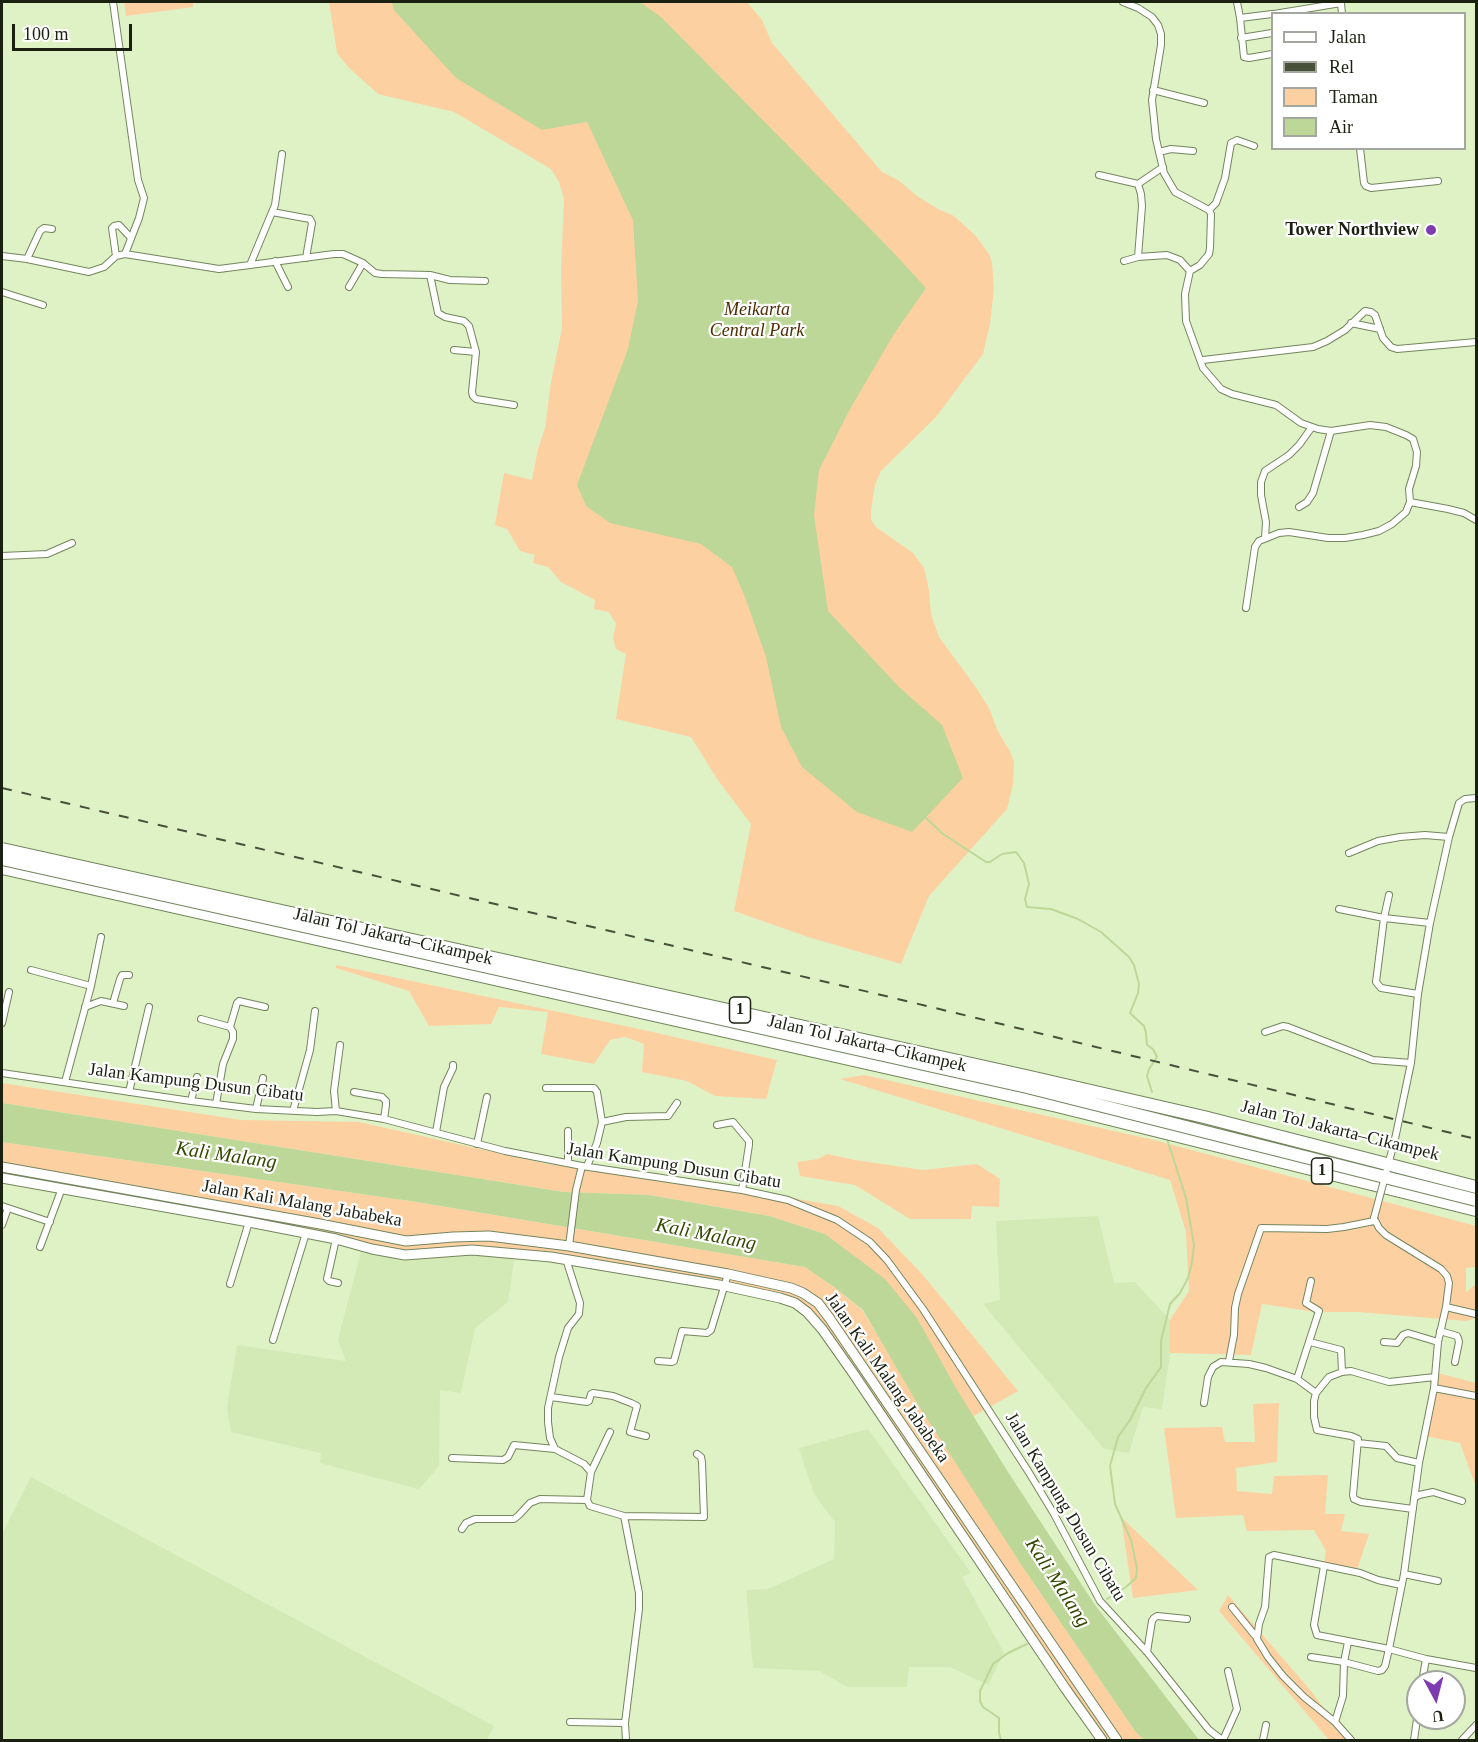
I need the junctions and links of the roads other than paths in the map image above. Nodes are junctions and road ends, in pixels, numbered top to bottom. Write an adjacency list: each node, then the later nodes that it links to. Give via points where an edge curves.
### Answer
1 (113, 2): 25 (street, via 138,180 144,198)
2 (1123, 2): 11 (street, via 1145,12 1158,24 1161,45)
3 (1237, 2): 7 (street)
4 (1341, 2): 5 (street)
5 (1311, 11)
6 (1271, 14): 7 (street)
7 (1240, 18): 9 (street)
8 (1271, 33): 9 (street)
9 (1241, 38): 10 (street, via 1244,57)
10 (1271, 54)
11 (1153, 90): 12 (street); 16 (street)
12 (1204, 103)
13 (1254, 146): 22 (street, via 1237,140 1231,143 1225,178 1216,203)
14 (1360, 150): 20 (street, via 1364,183 1371,188)
15 (1193, 151): 16 (street)
16 (1159, 152): 18 (street)
17 (282, 154): 23 (street)
18 (1163, 167): 21 (street); 22 (street, via 1175,192)
19 (1099, 175): 21 (street)
20 (1438, 181)
21 (1138, 184): 29 (street, via 1142,206)
22 (1209, 210): 36 (street, via 1209,254)
23 (272, 212): 30 (street, via 310,219); 35 (street)
24 (52, 228): 31 (street, via 40,231)
25 (131, 238): 26 (street); 28 (street, via 119,225 112,228)
26 (125, 254): 28 (street); 35 (street, via 219,269)
27 (2, 256): 31 (street)
28 (116, 256): 31 (street, via 104,267 89,272)
29 (1138, 257): 33 (street); 36 (street, via 1171,256)
30 (306, 258): 32 (street); 34 (street, via 343,254)
31 (27, 259)
32 (275, 261): 35 (street); 39 (street)
33 (1124, 261)
34 (363, 263): 37 (street, via 375,273); 40 (street)
35 (250, 265)
36 (1190, 271): 50 (street, via 1185,294 1186,321 1206,372 1221,389 1276,405)
37 (430, 275): 38 (street); 47 (street, via 438,313 467,323)
38 (485, 281)
39 (288, 287)
40 (349, 287)
41 (2, 292): 42 (street)
42 (43, 305)
43 (1351, 323): 44 (street); 44 (street, via 1365,311 1371,312); 48 (street, via 1313,347)
44 (1380, 329): 45 (street, via 1383,338 1397,349)
45 (1476, 342)
46 (454, 350): 47 (street)
47 (476, 352): 49 (street, via 473,396)
48 (1203, 360)
49 (514, 405)
50 (1312, 427): 51 (street); 55 (street, via 1299,446 1265,471 1261,482)
51 (1331, 431): 52 (street, via 1376,426 1413,439 1417,459 1409,489); 53 (street, via 1313,493)
52 (1410, 502): 54 (street, via 1464,513); 55 (street, via 1406,512 1392,524 1363,536 1328,538 1289,532)
53 (1299, 507)
54 (1476, 520)
55 (1265, 538): 58 (street, via 1254,547)
56 (72, 543): 57 (street, via 47,554)
57 (2, 556)
58 (1246, 608)
59 (1476, 798): 60 (street, via 1459,803)
60 (1449, 837): 63 (street, via 1400,837); 69 (street)
61 (2, 843): 113 (highway, Jalan Tol Jakarta–Cikampek / 1, via 494,956 1050,1077)
62 (2, 849): 113 (highway, 1, bridge, via 1026,1076)
63 (1349, 853)
64 (2, 859): 116 (highway, 1, bridge, via 1027,1087)
65 (2, 868): 118 (highway, Jalan Tol Jakarta–Cikampek / 1, via 1057,1106)
66 (1389, 895): 68 (street)
67 (1339, 909): 68 (street)
68 (1384, 918): 69 (street); 75 (street, via 1376,982 1381,988)
69 (1430, 923): 75 (street)
70 (101, 937): 73 (street)
71 (31, 970): 73 (street)
72 (129, 975): 76 (street, via 122,975)
73 (91, 986): 78 (street)
74 (9, 992): 83 (street)
75 (1418, 994): 87 (street)
76 (112, 1003): 77 (street); 78 (street, via 101,1001)
77 (124, 1006)
78 (85, 1007): 92 (street)
79 (149, 1007): 94 (street)
80 (265, 1007): 84 (street, via 239,1001)
81 (315, 1011): 101 (street, via 310,1050)
82 (201, 1019): 84 (street)
83 (2, 1023)
84 (230, 1027): 99 (street, via 233,1039 223,1064)
85 (1265, 1032): 87 (street, via 1288,1027 1373,1060)
86 (340, 1045): 102 (street, via 334,1091)
87 (1411, 1063): 119 (street, bridge)
88 (453, 1065): 107 (street, via 444,1087)
89 (2, 1073): 92 (street, Jalan Kampung Dusun Cibatu)
90 (197, 1077): 97 (street)
91 (263, 1078): 100 (street)
92 (65, 1082): 94 (street, Jalan Kampung Dusun Cibatu)
93 (546, 1088): 104 (street, via 594,1088)
94 (129, 1092): 97 (street, Jalan Kampung Dusun Cibatu)
95 (354, 1092): 103 (street, via 382,1097 386,1101)
96 (488, 1097): 108 (street)
97 (190, 1101): 99 (street, Jalan Kampung Dusun Cibatu)
98 (677, 1103): 104 (street, via 668,1116)
99 (216, 1104): 100 (street, Jalan Kampung Dusun Cibatu)
100 (256, 1109): 101 (street, Jalan Kampung Dusun Cibatu)
101 (293, 1111): 102 (street, Jalan Kampung Dusun Cibatu)
102 (336, 1111): 103 (street, Jalan Kampung Dusun Cibatu)
103 (384, 1119): 107 (street, Jalan Kampung Dusun Cibatu)
104 (602, 1122): 110 (street)
105 (717, 1125): 115 (street, via 733,1122 749,1141)
106 (568, 1131): 109 (street)
107 (436, 1132): 108 (street, Jalan Kampung Dusun Cibatu)
108 (477, 1144): 109 (street, Jalan Kampung Dusun Cibatu)
109 (568, 1163): 110 (street, Jalan Kampung Dusun Cibatu)
110 (585, 1166): 115 (street, Jalan Kampung Dusun Cibatu); 126 (street, via 576,1190)
111 (2, 1167): 124 (main road, Jalan Kali Malang Jababeka)
112 (2, 1178): 114 (main road, Jalan Kali Malang Jababeka)
113 (1476, 1186)
114 (62, 1188): 120 (street); 121 (main road, Jalan Kali Malang Jababeka)
115 (742, 1190): 178 (street, Jalan Kampung Dusun Cibatu, via 788,1200 837,1220 870,1242 887,1260 1028,1471 1100,1601)
116 (1476, 1200)
117 (5, 1207): 120 (street); 122 (street)
118 (1476, 1210)
119 (1374, 1220): 137 (street, via 1386,1234 1447,1276); 145 (street, via 1344,1227 1261,1228 1238,1294)
120 (50, 1222): 127 (street)
121 (249, 1222): 123 (main road, Jalan Kali Malang Jababeka); 135 (street)
122 (2, 1225)
123 (306, 1233): 125 (main road, Jalan Kali Malang Jababeka); 140 (street)
124 (375, 1235): 126 (main road, Jalan Kali Malang Jababeka, via 406,1240 489,1236); 128 (main road)
125 (336, 1239): 128 (main road, Jalan Kali Malang Jababeka); 134 (street, via 327,1279)
126 (569, 1246): 129 (main road, Jalan Kali Malang Jababeka)
127 (40, 1247)
128 (372, 1250): 130 (main road, Jalan Kali Malang Jababeka, via 405,1255 472,1250)
129 (630, 1256): 131 (main road); 132 (main road, Jalan Kali Malang Jababeka)
130 (566, 1259): 131 (main road, Jalan Kali Malang Jababeka); 153 (street, via 580,1303 579,1314 568,1328)
131 (627, 1269): 136 (main road, Jalan Kali Malang Jababeka)
132 (728, 1274): 136 (street); 192 (main road, Jalan Kali Malang Jababeka, via 796,1289 818,1304)
133 (1311, 1281): 141 (street, via 1306,1303 1319,1311)
134 (338, 1283)
135 (230, 1284)
136 (725, 1286): 144 (street, via 711,1330 681,1331 674,1361); 191 (main road, Jalan Kali Malang Jababeka, via 795,1303 822,1329)
137 (1446, 1307): 138 (street); 139 (street)
138 (1476, 1314)
139 (1440, 1331): 143 (street); 146 (street, via 1458,1338)
140 (273, 1340)
141 (1310, 1342): 147 (street, via 1341,1350); 149 (street)
142 (1384, 1342): 143 (street, via 1397,1343 1408,1333)
143 (1438, 1342): 148 (street)
144 (658, 1361)
145 (1229, 1361): 149 (street); 154 (street, via 1213,1367)
146 (1455, 1362)
147 (1342, 1372): 148 (street, via 1389,1382); 151 (street, via 1329,1377)
148 (1435, 1377): 150 (street)
149 (1297, 1379): 151 (street)
150 (1434, 1388): 152 (street); 161 (street)
151 (1316, 1393): 157 (street, via 1317,1430 1355,1437)
152 (1476, 1395)
153 (551, 1397): 156 (street, via 587,1402 593,1394 631,1403 637,1406 630,1432); 158 (street, via 548,1422)
154 (1204, 1402)
155 (610, 1432): 162 (street)
156 (646, 1436)
157 (1358, 1443): 161 (street, via 1386,1446 1397,1458); 166 (street, via 1354,1498)
158 (555, 1449): 160 (street, via 514,1445 503,1460); 162 (street)
159 (697, 1454): 167 (street, via 702,1462 704,1517)
160 (452, 1458)
161 (1419, 1463): 163 (street)
162 (591, 1472): 164 (street)
163 (1414, 1498): 165 (street, via 1433,1492); 166 (street)
164 (587, 1500): 167 (street, via 593,1508); 168 (street, via 537,1500 514,1519 475,1519)
165 (1462, 1502)
166 (1413, 1509): 170 (street)
167 (624, 1516): 187 (street, via 639,1593)
168 (462, 1529)
169 (1324, 1566): 172 (street); 175 (street, via 1269,1557 1265,1607); 176 (street, via 1315,1630 1317,1635)
170 (1404, 1574): 171 (street); 172 (street)
171 (1438, 1581)
172 (1401, 1585): 177 (street)
173 (1232, 1607): 175 (street)
174 (1187, 1619): 178 (street, via 1154,1618)
175 (1257, 1639): 186 (street, via 1284,1676)
176 (1348, 1642): 177 (street); 181 (street)
177 (1389, 1649): 180 (street); 181 (street, via 1382,1670)
178 (1146, 1652): 193 (street, Jalan Kampung Dusun Cibatu, via 1209,1730)
179 (1311, 1657): 181 (street)
180 (1426, 1659): 182 (street); 183 (street)
181 (1344, 1662): 186 (street, via 1343,1696)
182 (1476, 1668)
183 (1424, 1670)
184 (1228, 1671): 193 (street, via 1237,1709)
185 (570, 1722): 187 (street)
186 (1335, 1722): 195 (street)
187 (625, 1723): 190 (street)
188 (1266, 1725): 194 (street)
189 (1476, 1725): 196 (street)
190 (626, 1740)
191 (1102, 1740)
192 (1116, 1740)
193 (1222, 1740)
194 (1263, 1740)
195 (1351, 1740)
196 (1462, 1740)

